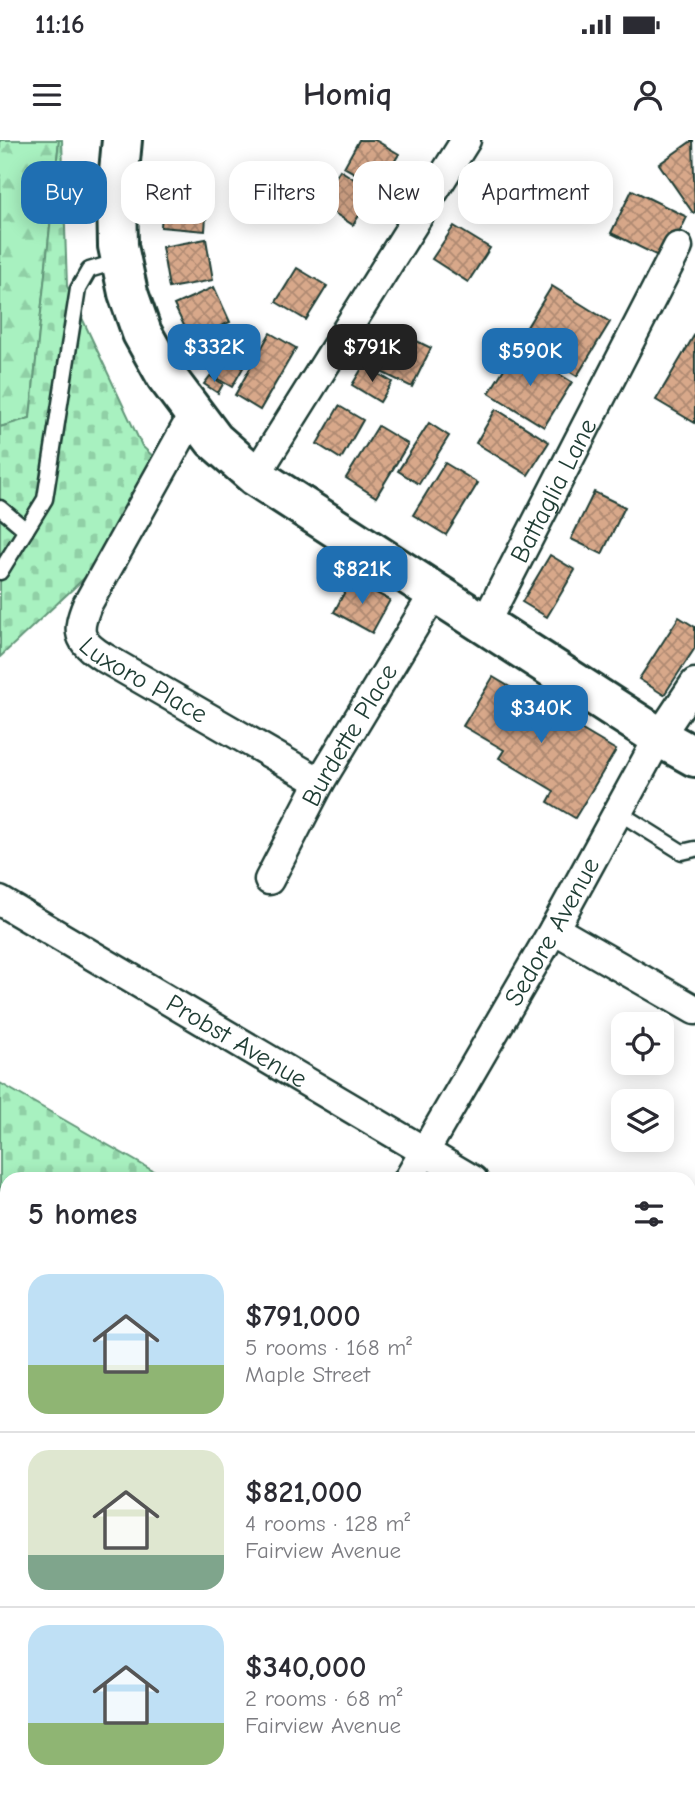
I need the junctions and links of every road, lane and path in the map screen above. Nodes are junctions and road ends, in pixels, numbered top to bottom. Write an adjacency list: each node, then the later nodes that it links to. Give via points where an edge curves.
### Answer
1 (122, 140): 4 (main road, via 117,193)
2 (466, 140): 6 (street)
3 (678, 247): 11 (street, Battaglia Lane)
4 (121, 260): 5 (main road, via 142,333); 8 (lane, via 89,270 78,289 45,499)
5 (194, 413): 6 (main road, via 214,440); 15 (street, Luxoro Place, via 87,605 80,633 103,657)
6 (256, 476): 10 (main road)
7 (0, 508): 8 (lane)
8 (26, 530): 9 (lane)
9 (0, 572)
10 (435, 592): 11 (main road); 15 (street, Burdette Place)
11 (485, 623): 13 (main road)
12 (695, 683): 13 (street, Sedore Avenue)
13 (659, 737): 14 (main road); 16 (street, Sedore Avenue)
14 (695, 757)
15 (320, 782): 18 (street, Burdette Place)
16 (618, 812): 17 (lane, via 682,852); 20 (street, Sedore Avenue)
17 (695, 849)
18 (269, 880)
19 (0, 901): 22 (street, Probst Avenue)
20 (554, 929): 21 (street); 22 (street, Sedore Avenue)
21 (695, 1010)
22 (423, 1151): 23 (street, Sedore Avenue); 24 (street, Probst Avenue)
23 (412, 1172)
24 (459, 1172)

